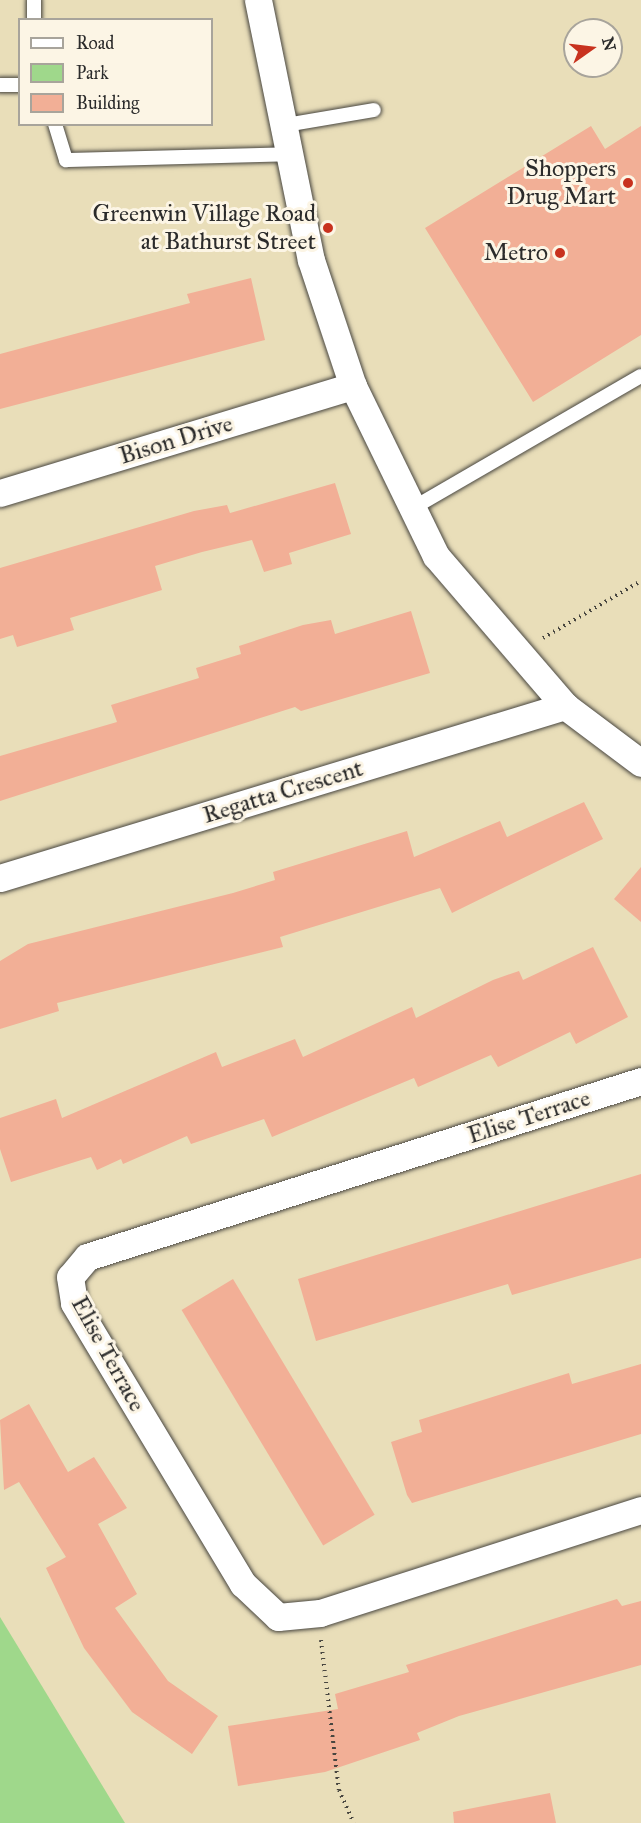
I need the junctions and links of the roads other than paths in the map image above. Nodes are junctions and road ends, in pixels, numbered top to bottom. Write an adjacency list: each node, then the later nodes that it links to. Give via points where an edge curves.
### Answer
1 (34, 0): 3 (lane)
2 (258, 0): 7 (street)
3 (34, 18)
4 (0, 85): 5 (lane)
5 (18, 85)
6 (374, 110): 7 (lane)
7 (286, 125): 9 (street)
8 (56, 126): 9 (lane, via 66,160)
9 (291, 154): 11 (street, via 311,260)
10 (641, 376): 13 (lane)
11 (353, 386): 12 (street, Bison Drive); 13 (street)
12 (0, 493)
13 (413, 508): 14 (street, via 436,556)
14 (565, 706): 15 (street); 16 (street, Regatta Crescent)
15 (641, 762)
16 (0, 878)
17 (641, 1082): 18 (street, Elise Terrace, via 87,1257 70,1277 74,1303 243,1584 279,1617 320,1613)
18 (641, 1510)

